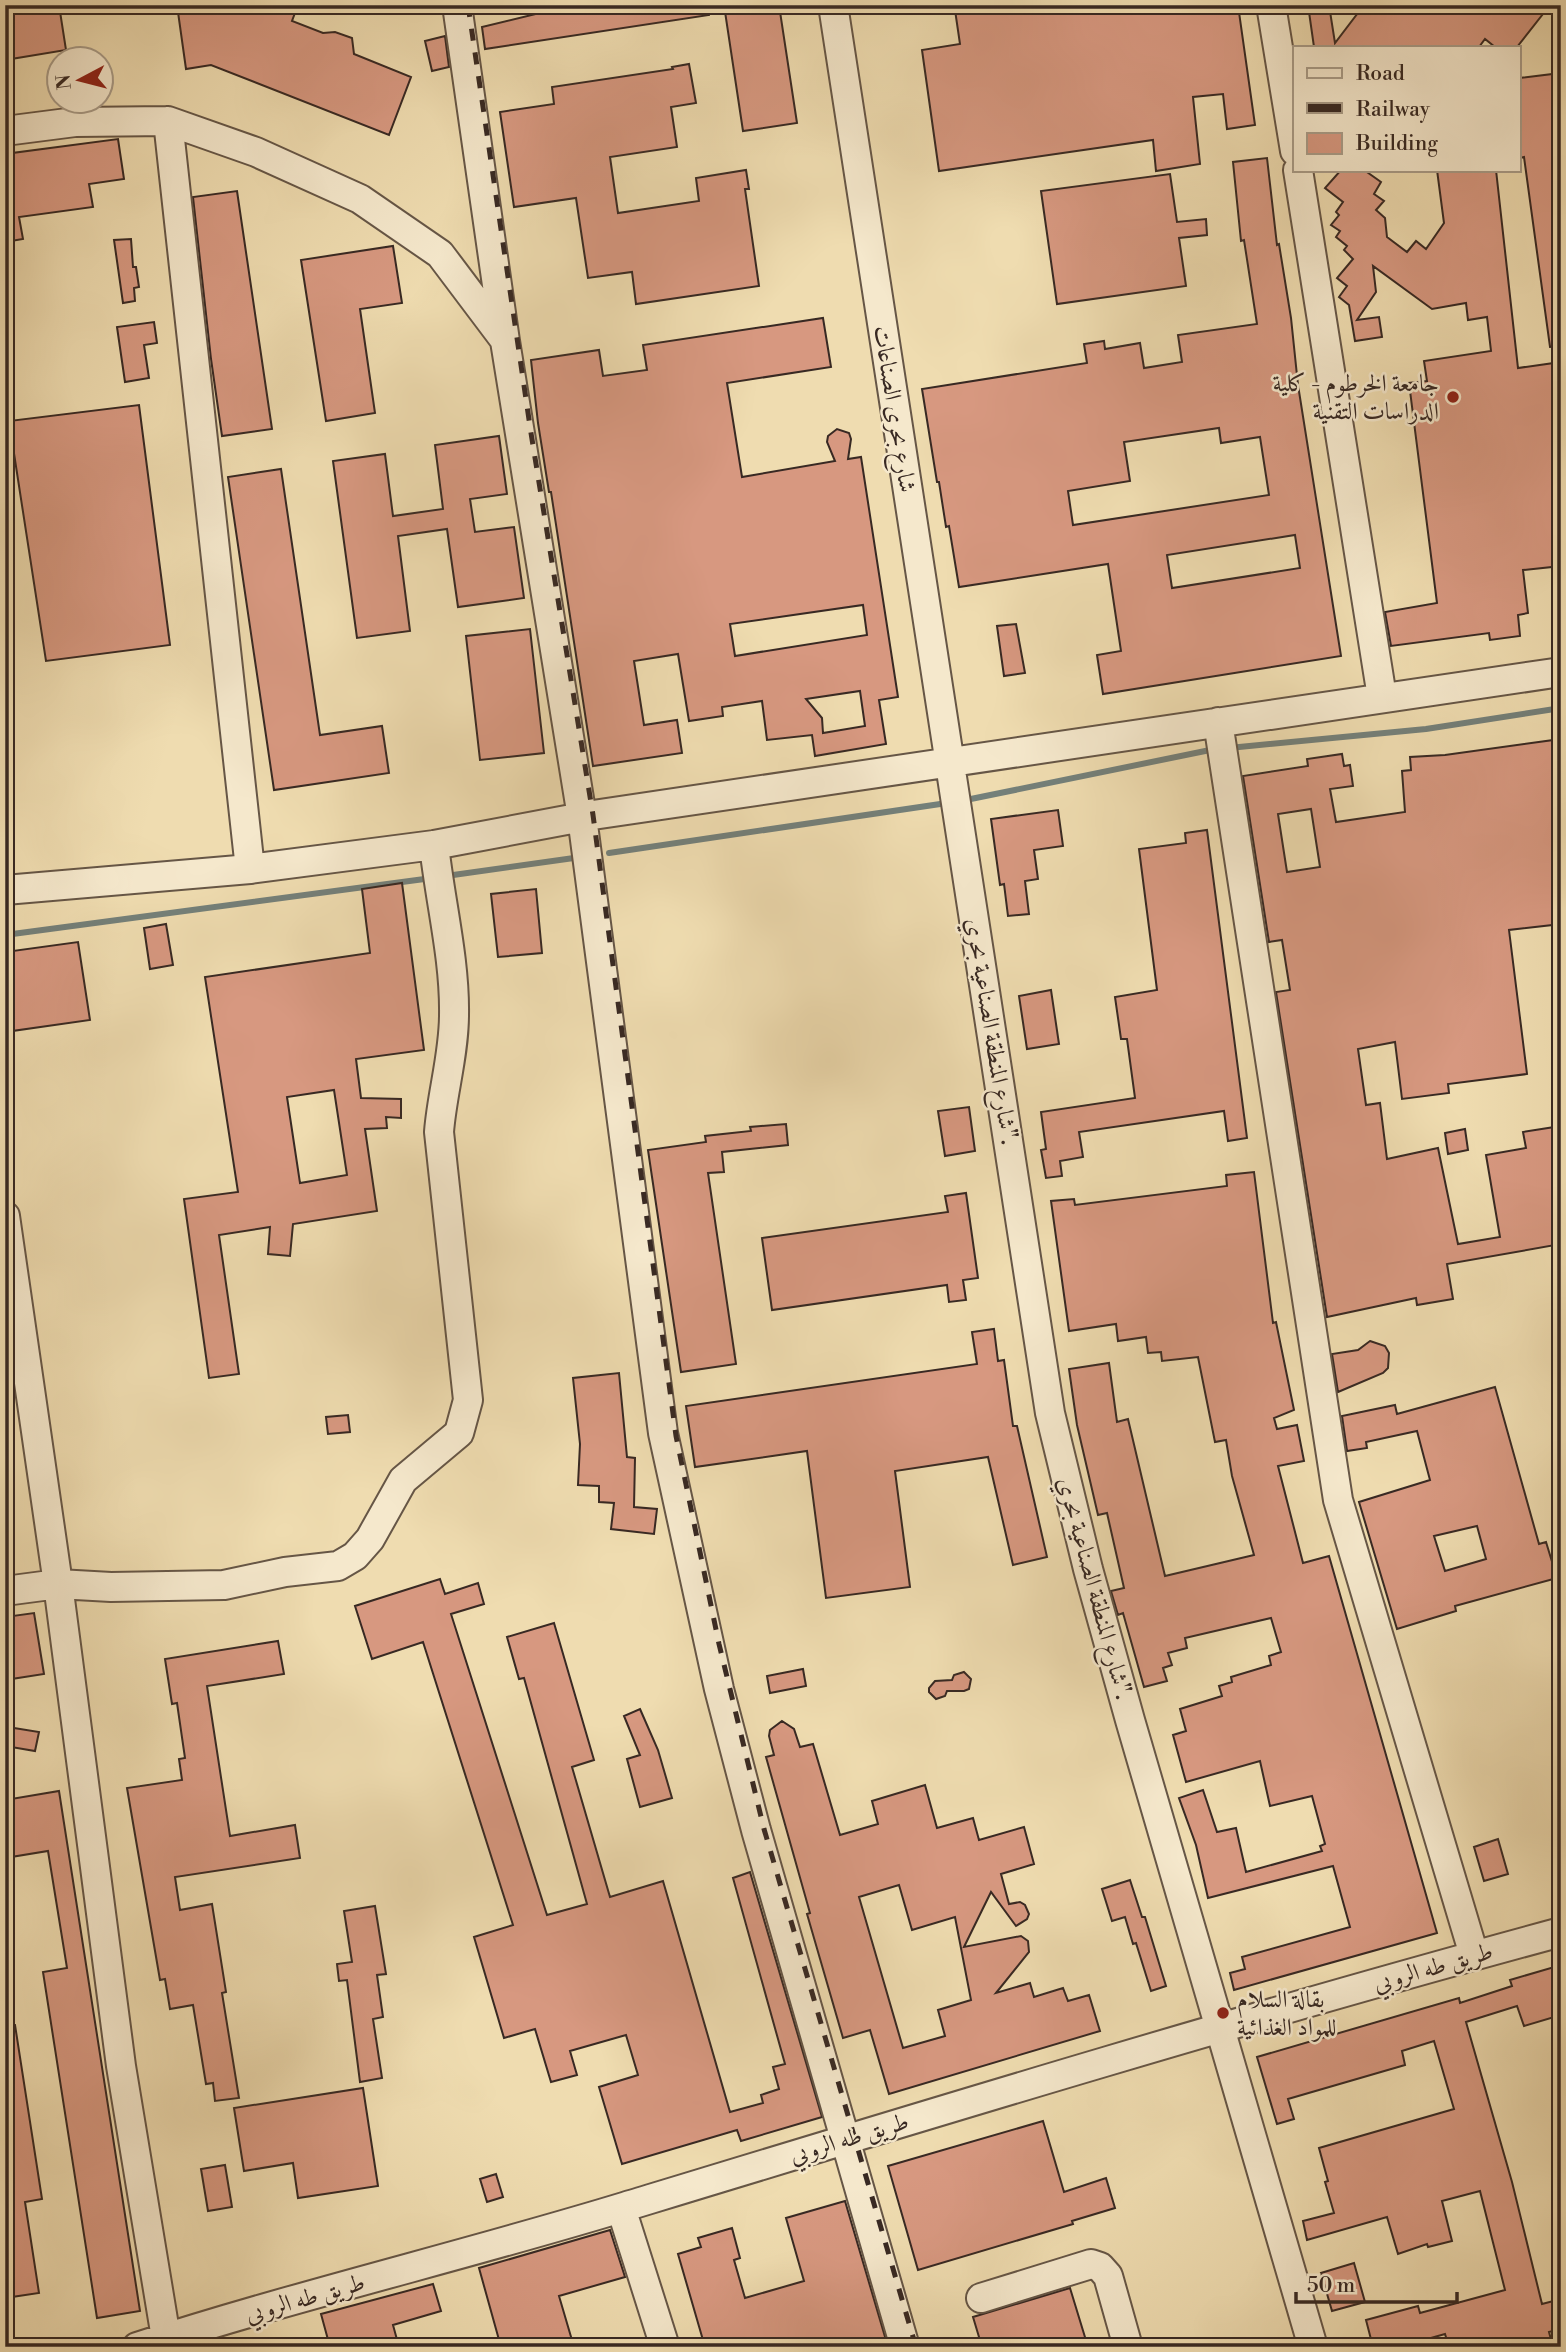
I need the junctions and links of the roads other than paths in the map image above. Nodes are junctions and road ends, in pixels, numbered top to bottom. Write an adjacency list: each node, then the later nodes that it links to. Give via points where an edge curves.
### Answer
1 (457, 5): 8 (street)
2 (833, 5): 12 (street, شارع بحرى الصناعات)
3 (1271, 5): 6 (street)
4 (168, 121): 5 (street, via 75,122); 8 (street, via 256,152 360,199 440,254); 16 (street)
5 (5, 131)
6 (1293, 139)
7 (1298, 172): 10 (street)
8 (505, 341): 14 (street)
9 (1561, 672): 10 (street)
10 (1382, 697): 11 (street)
11 (1219, 732): 12 (street); 22 (street, via 1338,1500)
12 (951, 762): 13 (street, شارع بحرى الصناعات); 14 (street)
13 (957, 801): 23 (street, شارع المنطقة الصناعية بحري"., via 1050,1413 1112,1657)
14 (582, 817): 15 (street); 24 (street, via 663,1433 719,1689)
15 (436, 866): 16 (street); 19 (street, via 454,1013 439,1132 468,1400 459,1433 403,1480 370,1539 338,1566 224,1585)
16 (250, 869): 17 (street)
17 (5, 890)
18 (5, 1216): 19 (street)
19 (58, 1584): 20 (street); 27 (street, via 121,2066)
20 (5, 1591)
21 (1561, 1931): 22 (street, طريق طه الروبي)
22 (1474, 1955): 23 (street, طريق طه الروبي)
23 (1220, 2029): 24 (street, طريق طه الروبي); 32 (street, شارع المنطقة الصناعية بحري".)
24 (844, 2139): 25 (street, طريق طه الروبي); 30 (street)
25 (621, 2208): 27 (street, طريق طه الروبي); 29 (street)
26 (981, 2298): 31 (street, via 1091,2264 1100,2267 1108,2276)
27 (166, 2338): 28 (street, طريق طه الروبي)
28 (138, 2347)
29 (665, 2347)
30 (905, 2347)
31 (1128, 2347)
32 (1312, 2347)

